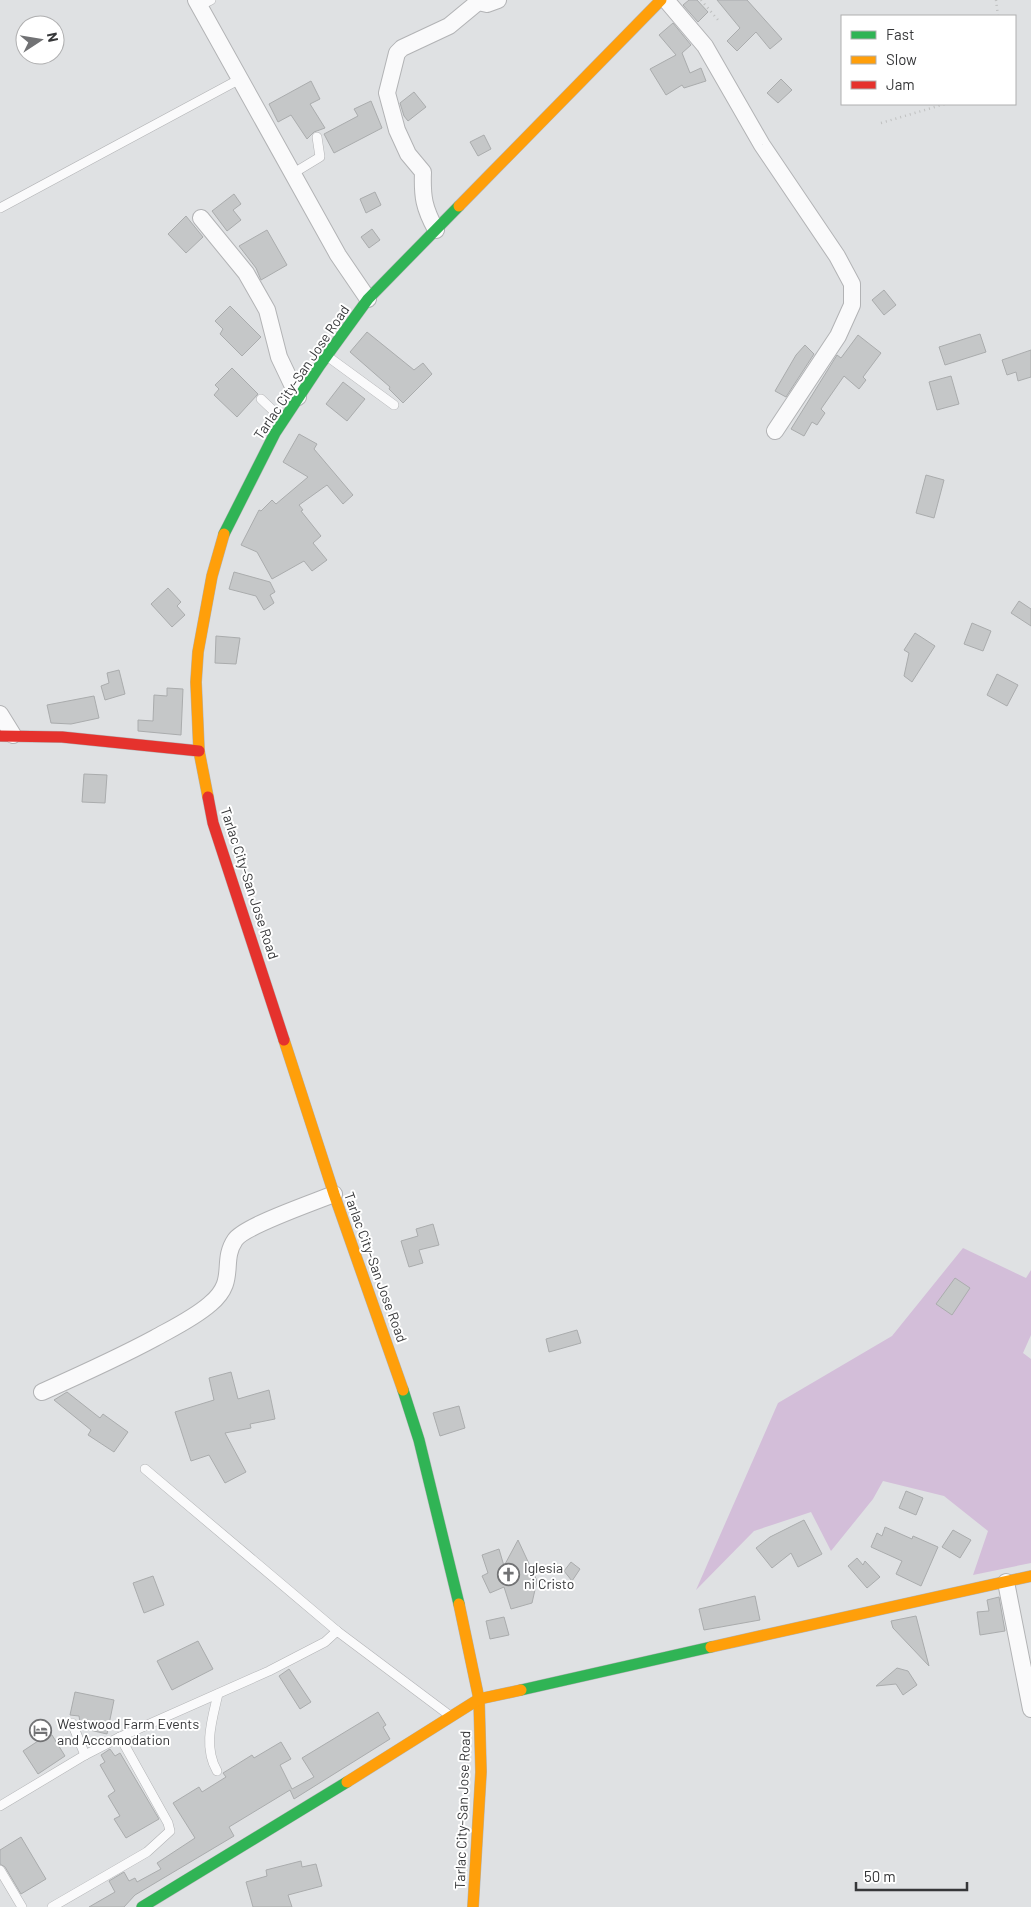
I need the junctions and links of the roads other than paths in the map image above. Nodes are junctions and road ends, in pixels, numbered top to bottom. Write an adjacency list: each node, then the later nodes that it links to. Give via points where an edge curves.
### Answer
1 (498, 0): 9 (street, via 487,4 478,2 448,26 397,53 387,93 397,130 408,154 423,172 422,196)
2 (659, 1): 9 (main road, Tarlac City-San Jose Road); 16 (street, via 704,46 762,145 837,256 852,284 852,305 838,336)
3 (202, 2): 4 (street)
4 (240, 79): 6 (street); 7 (lane)
5 (317, 137): 6 (lane, via 320,157)
6 (292, 174): 10 (street, via 338,255)
7 (0, 208)
8 (201, 218): 12 (street, via 246,273 267,310 279,357)
9 (436, 230): 10 (main road, Tarlac City-San Jose Road)
10 (368, 299): 11 (main road, Tarlac City-San Jose Road)
11 (326, 356): 12 (main road, Tarlac City-San Jose Road); 14 (lane)
12 (298, 397): 15 (main road, Tarlac City-San Jose Road)
13 (261, 398): 15 (lane)
14 (394, 406)
15 (283, 420): 19 (main road, Tarlac City-San Jose Road, via 225,530 212,576 198,652)
16 (775, 431)
17 (0, 714): 18 (street)
18 (6, 735): 19 (main road, via 79,738)
19 (199, 751): 20 (main road, Tarlac City-San Jose Road, via 205,789 224,859)
20 (334, 1194): 21 (street, via 250,1228 235,1238 224,1290 202,1311 110,1361); 27 (main road, Tarlac City-San Jose Road, via 388,1342 419,1440)
21 (42, 1392)
22 (145, 1470): 25 (lane)
23 (1031, 1576): 24 (main road)
24 (1006, 1582): 27 (main road); 28 (street)
25 (337, 1631): 26 (lane, via 325,1642); 29 (lane)
26 (218, 1694): 31 (lane); 33 (lane, via 209,1743 211,1760)
27 (479, 1700): 29 (main road); 39 (main road, Tarlac City-San Jose Road, via 481,1772)
28 (1031, 1709)
29 (451, 1717): 38 (main road)
30 (72, 1723): 32 (lane)
31 (120, 1737): 32 (lane); 37 (lane, via 170,1831 140,1857)
32 (85, 1755): 34 (lane)
33 (217, 1771)
34 (0, 1806)
35 (0, 1870): 36 (lane)
36 (22, 1907)
37 (52, 1907)
38 (142, 1907)
39 (473, 1907)

